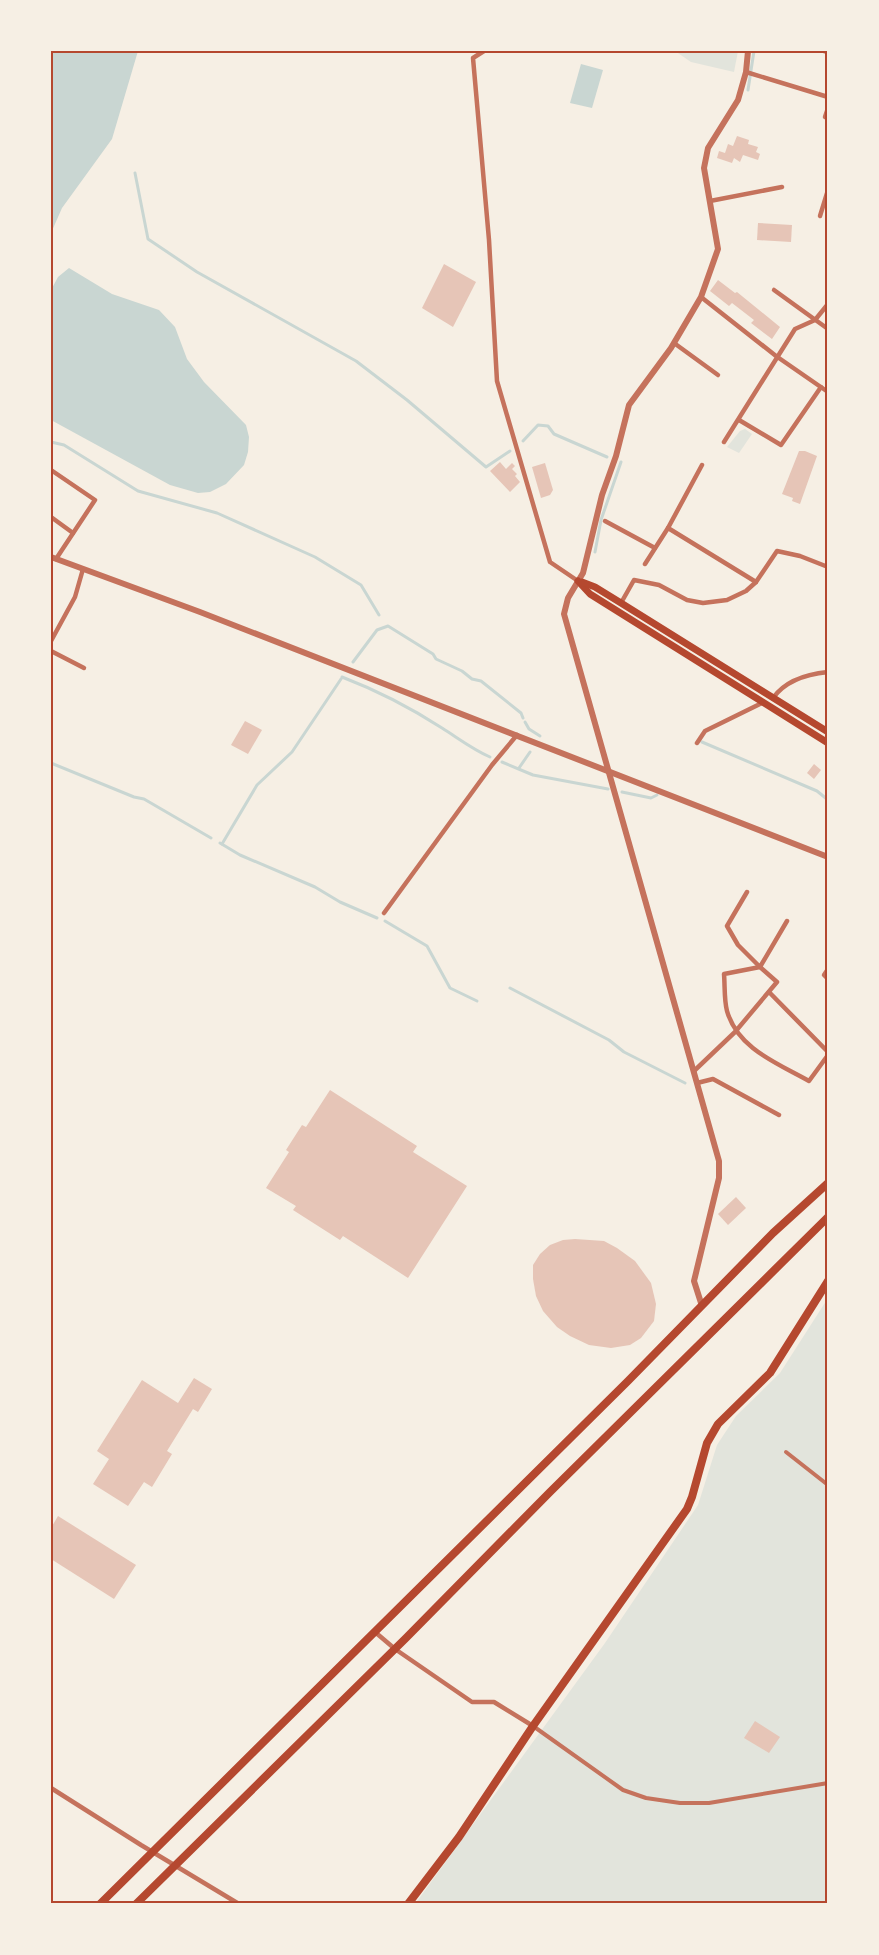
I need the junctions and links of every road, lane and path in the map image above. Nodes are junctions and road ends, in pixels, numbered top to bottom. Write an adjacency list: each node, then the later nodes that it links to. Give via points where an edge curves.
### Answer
1 (484, 51): 34 (street, via 473,58 497,381 550,562)
2 (748, 51): 3 (street)
3 (748, 72): 4 (street); 9 (street, via 738,100 708,148 704,168)
4 (828, 96)
5 (828, 108): 6 (street)
6 (828, 117)
7 (783, 188): 9 (street)
8 (828, 190): 10 (street)
9 (710, 201): 12 (street, via 718,249)
10 (820, 216)
11 (774, 290): 14 (street)
12 (701, 297): 16 (street); 17 (street)
13 (828, 304): 14 (street)
14 (815, 320): 15 (street); 17 (street, via 795,329)
15 (828, 329)
16 (674, 343): 18 (street); 34 (street, via 629,405)
17 (776, 356): 19 (street); 21 (street)
18 (718, 375)
19 (821, 387): 20 (street); 21 (street, via 781,445)
20 (828, 392)
21 (739, 420): 22 (street)
22 (724, 442)
23 (702, 465): 27 (street)
24 (51, 470): 28 (street, via 95,500)
25 (51, 517): 28 (street)
26 (605, 521): 29 (street)
27 (668, 528): 29 (street); 35 (street)
28 (73, 533): 30 (street)
29 (655, 548): 31 (street)
30 (54, 558): 33 (street)
31 (645, 564)
32 (828, 567): 35 (street, via 777,551)
33 (82, 569): 37 (street, via 75,597); 44 (street)
34 (578, 581): 36 (main road); 42 (main road, via 590,594); 47 (street, via 564,614)
35 (756, 582): 36 (street, via 727,600 703,603 687,600 659,585 634,580)
36 (621, 603): 41 (main road)
37 (51, 641)
38 (51, 651): 39 (street)
39 (84, 668)
40 (828, 672): 41 (street, via 801,677)
41 (772, 699): 43 (main road)
42 (764, 702): 45 (street, via 705,731); 46 (main road)
43 (828, 732)
44 (517, 735): 47 (street); 50 (street)
45 (698, 743)
46 (828, 743)
47 (610, 771): 48 (street); 58 (street)
48 (828, 857)
49 (747, 892): 52 (street, via 727,926 738,945)
50 (384, 914)
51 (788, 921): 52 (street)
52 (760, 967): 55 (street, via 777,982); 56 (street, via 724,974 726,1009)
53 (828, 969): 54 (street, via 824,975)
54 (828, 979)
55 (769, 993): 56 (street); 57 (street)
56 (735, 1032): 57 (street, via 752,1048 809,1081); 58 (street)
57 (828, 1054)
58 (694, 1071): 59 (street)
59 (697, 1083): 60 (street, via 713,1078); 64 (street, via 719,1161 719,1178 694,1281)
60 (779, 1115)
61 (828, 1183): 64 (main road)
62 (828, 1217): 68 (main road)
63 (828, 1281): 69 (main road, via 770,1372 718,1424 707,1443 687,1509)
64 (702, 1306): 67 (main road)
65 (786, 1452): 66 (street)
66 (828, 1485)
67 (375, 1632): 68 (street); 72 (main road)
68 (395, 1649): 69 (street, via 472,1702 494,1702); 73 (main road)
69 (533, 1726): 70 (street, via 623,1790 646,1798 709,1803); 77 (main road)
70 (828, 1783)
71 (51, 1788): 72 (street)
72 (153, 1851): 73 (street); 74 (main road)
73 (175, 1865): 75 (main road); 76 (street)
74 (100, 1904)
75 (136, 1904)
76 (239, 1904)
77 (408, 1904)

